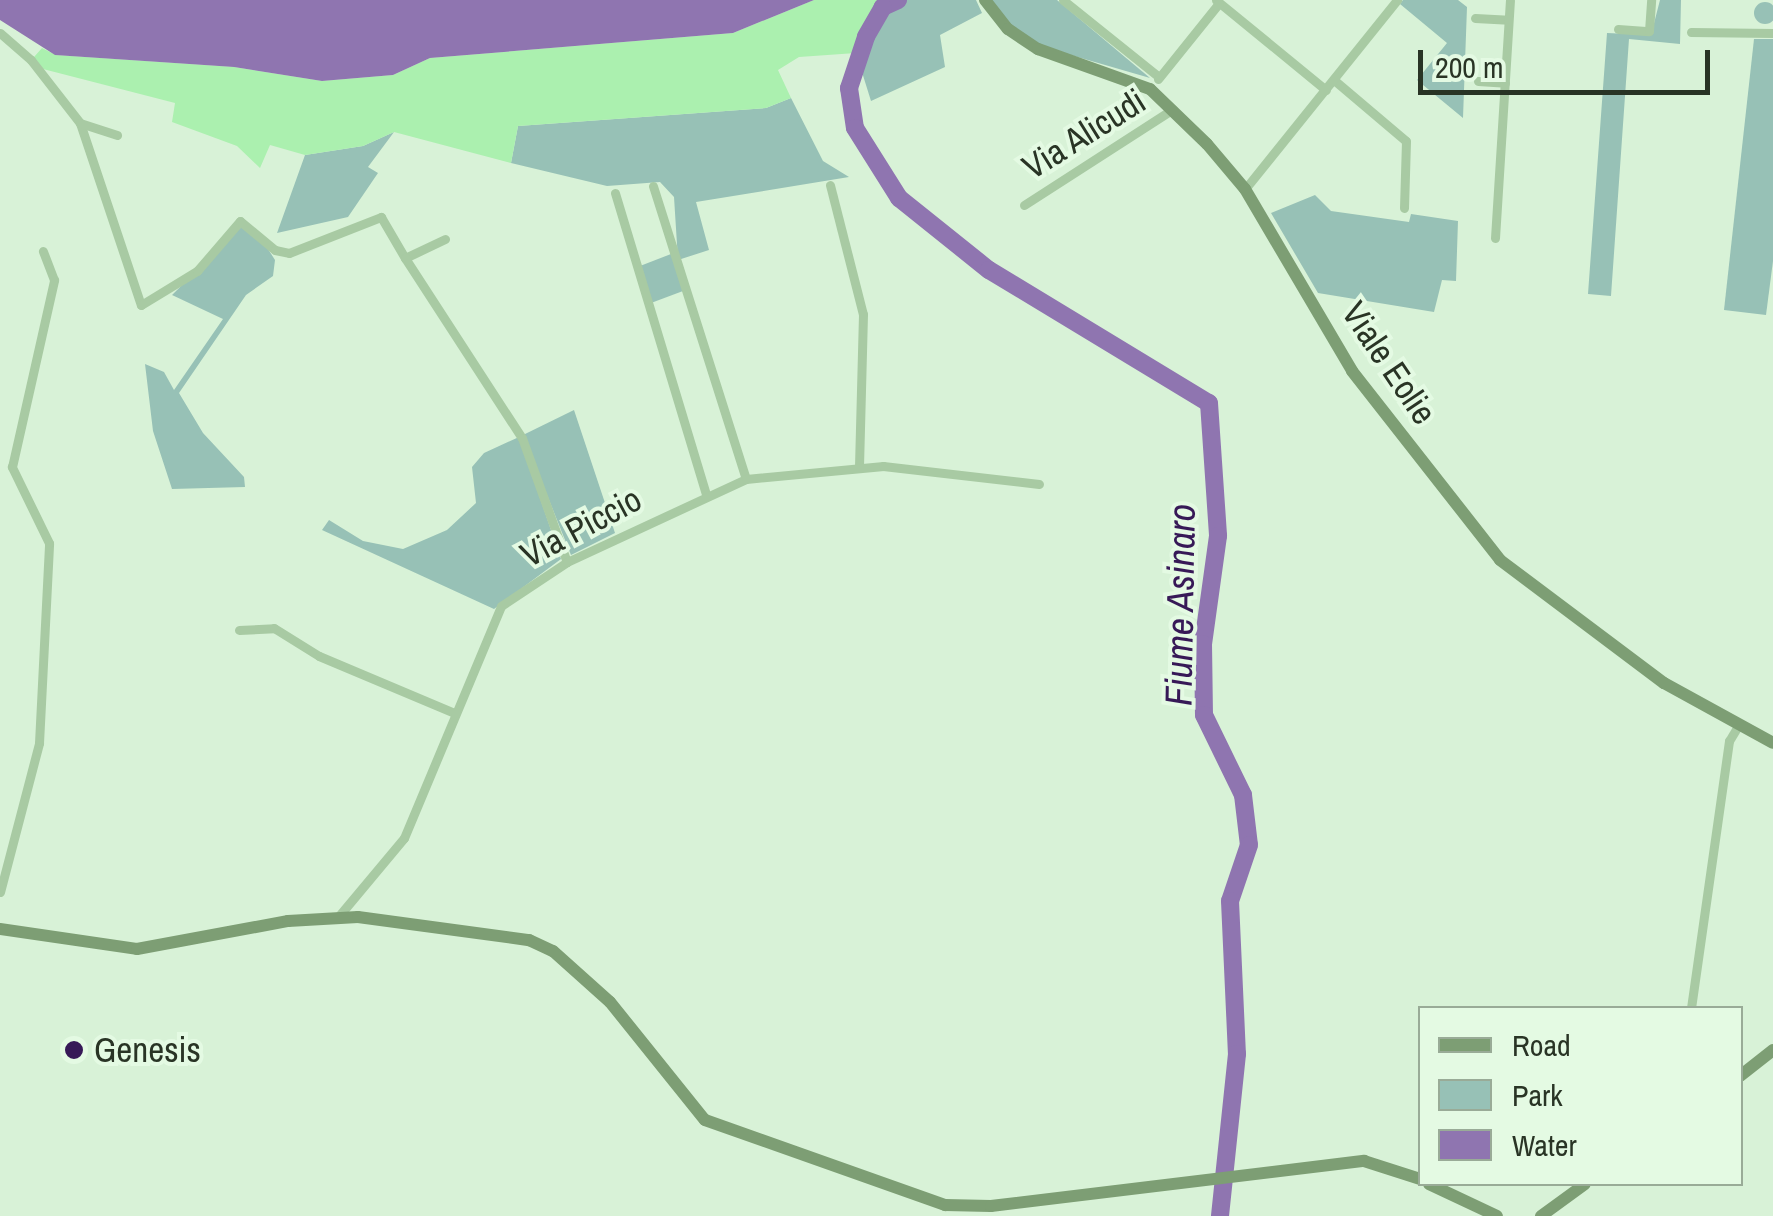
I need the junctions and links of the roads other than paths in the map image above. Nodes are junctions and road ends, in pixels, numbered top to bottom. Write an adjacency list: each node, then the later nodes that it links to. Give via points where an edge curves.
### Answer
1 (984, 0): 17 (street, Viale Eolie, via 1038,49)
2 (1064, 0): 13 (street)
3 (1397, 0): 14 (street)
4 (1510, 0): 8 (street)
5 (1651, 0): 9 (street, via 1648,31)
6 (1218, 1): 13 (street); 18 (street)
7 (1475, 18): 8 (street)
8 (1508, 20): 16 (street)
9 (1618, 29)
10 (1690, 32): 12 (street)
11 (0, 33): 20 (street)
12 (1773, 33)
13 (1160, 77): 17 (street)
14 (1334, 80): 18 (street); 27 (street, via 1406,141)
15 (1478, 81): 16 (street)
16 (1505, 82): 29 (street)
17 (1150, 89): 19 (street, Viale Eolie)
18 (1326, 90): 24 (street)
19 (1173, 110): 24 (street, Viale Eolie); 26 (street, Via Alicudi)
20 (80, 123): 21 (street); 31 (street, via 141,305 197,270 240,221 275,250 289,253 381,217)
21 (117, 135)
22 (653, 186): 33 (street)
23 (830, 186): 32 (street, via 863,314)
24 (1245, 189): 39 (street, Viale Eolie, via 1352,371 1500,560 1664,682)
25 (615, 193): 35 (street)
26 (1024, 204)
27 (1404, 208)
28 (446, 238): 31 (street)
29 (1495, 238)
30 (43, 251): 41 (street, via 54,280 12,467 49,542 39,743)
31 (405, 258): 36 (street, via 522,438)
32 (859, 468): 33 (street, Via Piccio); 34 (street, Via Piccio)
33 (746, 479): 35 (street, Via Piccio)
34 (1038, 484)
35 (706, 495): 36 (street, Via Piccio)
36 (567, 562): 38 (street, Via Piccio, via 501,606)
37 (239, 630): 38 (street, via 274,628 319,656)
38 (452, 712): 42 (street, Via Piccio, via 404,838)
39 (1738, 726): 40 (street, Viale Eolie); 44 (street, via 1729,741)
40 (1773, 743)
41 (0, 892)
42 (338, 917): 43 (street, via 137,949); 47 (street, via 542,945 610,1002 705,1120 945,1205 992,1206 1364,1160)
43 (0, 929)
44 (1691, 1006)
45 (1773, 1050): 46 (street)
46 (1743, 1074)
47 (1418, 1178)
48 (1433, 1186): 50 (street)
49 (1582, 1186): 51 (street)
50 (1497, 1216)
51 (1542, 1216)

